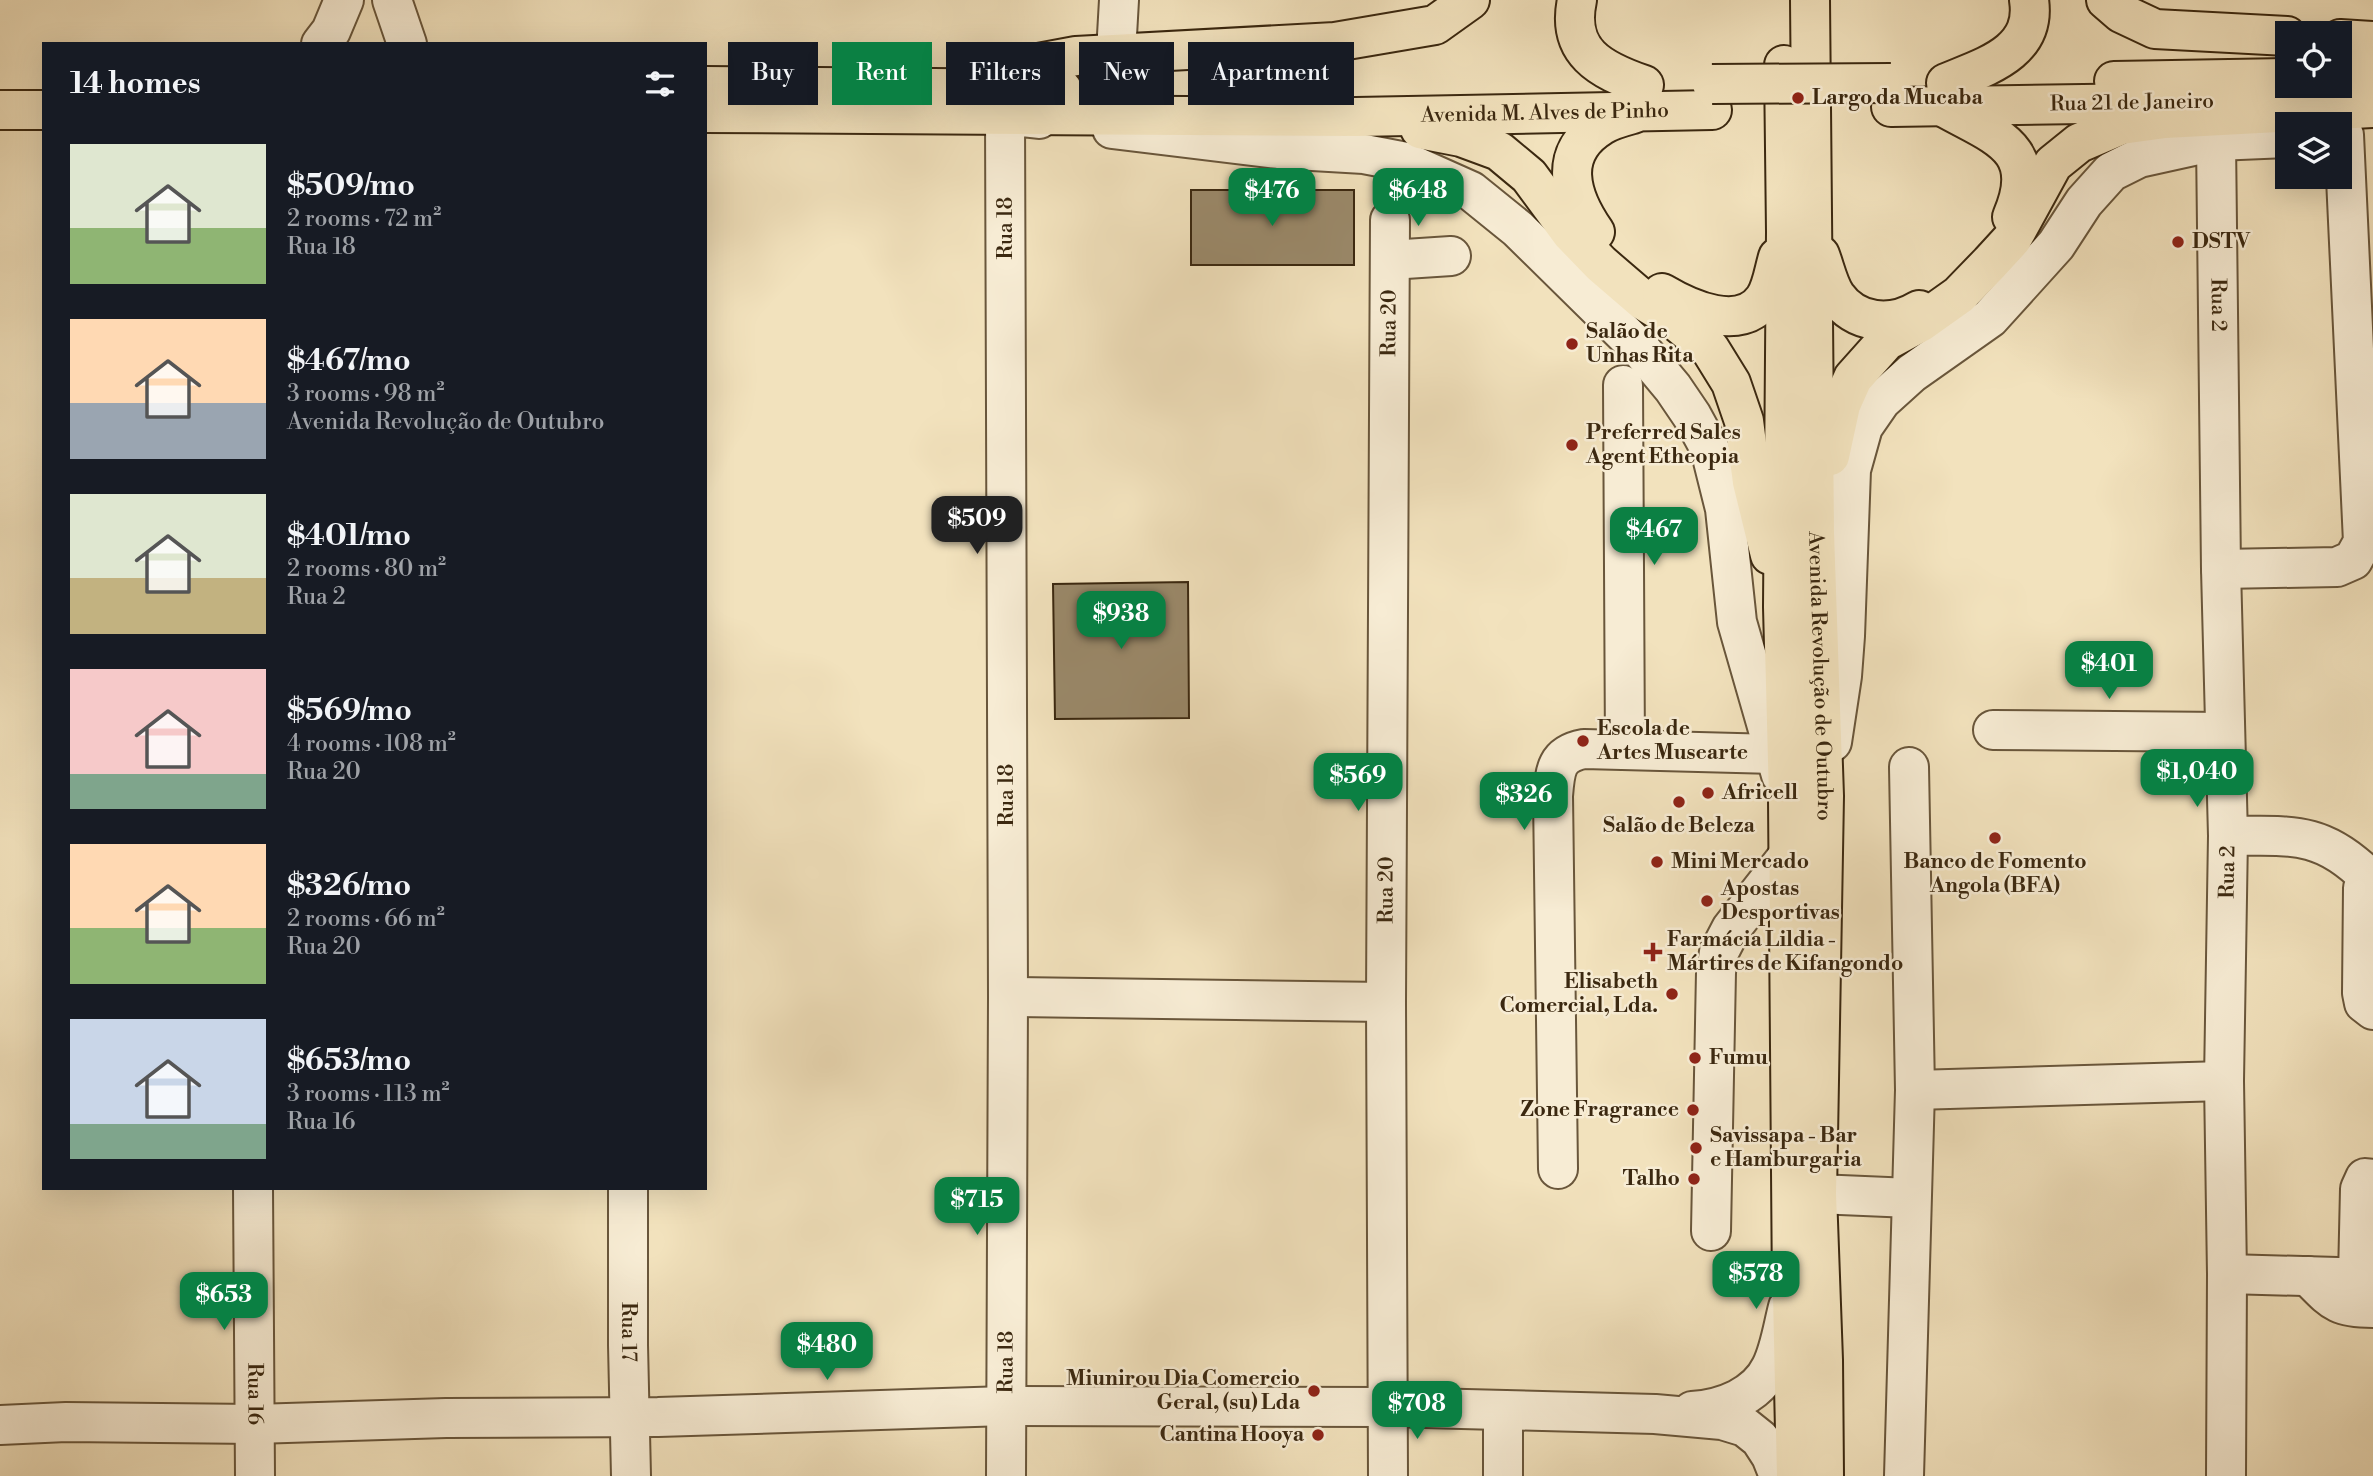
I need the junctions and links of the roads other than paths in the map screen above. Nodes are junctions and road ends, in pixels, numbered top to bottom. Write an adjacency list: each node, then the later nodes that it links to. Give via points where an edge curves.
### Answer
1 (344, 0): 13 (street)
2 (392, 0): 14 (street)
3 (1119, 0): 15 (street)
4 (1471, 0): 16 (main road, via 1435,24 1335,42)
5 (1577, 0): 29 (main road, via 1577,39 1591,58)
6 (1783, 0): 40 (main road, Avenida Revolução de Outubro)
7 (1810, 0): 40 (main road, Avenida Revolução de Outubro)
8 (2029, 0): 28 (main road, via 2027,29 2019,44)
9 (2106, 0): 10 (main road, via 2155,29)
10 (2275, 35)
11 (2352, 40): 12 (main road)
12 (2373, 41)
13 (323, 42)
14 (406, 42)
15 (1117, 42)
16 (1174, 50)
17 (1079, 56): 21 (main road)
18 (2352, 77): 19 (main road)
19 (2373, 77)
20 (2275, 79): 28 (main road, Rua 21 de Janeiro)
21 (932, 83)
22 (707, 86): 23 (main road, Avenida M. Alves de Pinho)
23 (832, 87)
24 (932, 87): 29 (main road, Avenida M. Alves de Pinho)
25 (0, 90): 26 (main road)
26 (42, 90)
27 (1891, 95): 28 (main road, Rua 21 de Janeiro); 29 (main road, Avenida M. Alves de Pinho, bridge)
28 (1945, 95): 30 (main road, Rua 21 de Janeiro); 40 (main road, via 1998,136 2021,169 2016,206 2006,230 1983,261 1918,311 1881,322 1851,313 1835,295)
29 (1644, 97): 35 (main road, Avenida M. Alves de Pinho); 40 (main road, via 1583,141 1573,160 1572,186 1580,211 1623,261 1675,301 1730,317 1757,307 1766,298)
30 (2373, 105): 44 (main road, via 2165,119 2121,125 2079,143 2053,164 2012,239 1990,264 1959,295 1886,341 1853,378 1841,405)
31 (0, 110): 32 (main road)
32 (42, 110)
33 (707, 113): 34 (main road, Avenida M. Alves de Pinho)
34 (1005, 115): 35 (main road, Avenida M. Alves de Pinho); 50 (street, via 1406,162 1471,191 1495,209 1643,352 1692,415 1710,449 1725,509 1737,622); 56 (street, Rua 18)
35 (1356, 117): 46 (main road, via 1461,136 1499,152 1529,176 1571,233 1601,264 1710,349 1731,383 1744,421 1752,482)
36 (2352, 134): 45 (street, via 2363,542 2353,560 2337,567)
37 (2275, 139): 38 (street)
38 (2216, 141): 45 (street, Rua 2); 52 (street, via 2139,159 2111,172 2084,202 2056,245 1990,318 1912,373 1881,401 1863,427 1851,470 1842,676)
39 (1390, 220): 42 (street, Rua 20)
40 (1799, 232): 44 (main road, Avenida Revolução de Outubro); 46 (main road, Avenida Revolução de Outubro)
41 (1451, 256): 42 (street)
42 (1390, 260): 57 (street, Rua 20)
43 (1623, 385): 49 (street)
44 (1815, 533): 52 (main road, Avenida Revolução de Outubro)
45 (2221, 569): 48 (street, Rua 2)
46 (1783, 607): 52 (main road, Avenida Revolução de Outubro)
47 (1993, 730): 48 (street)
48 (2225, 732): 53 (street, Rua 2)
49 (1625, 750): 50 (street); 61 (street, via 1570,752 1559,763 1555,777)
50 (1775, 754): 52 (street)
51 (1909, 767): 60 (street)
52 (1806, 797): 54 (main road, Avenida Revolução de Outubro); 65 (main road, Avenida Revolução de Outubro)
53 (2228, 836): 55 (street, via 2289,835 2320,842); 59 (street, Rua 2)
54 (1788, 856): 67 (street, via 1731,929 1719,952); 70 (main road, Avenida Revolução de Outubro)
55 (2370, 876): 58 (street, via 2363,888 2362,993 2364,1003)
56 (1008, 997): 57 (street); 71 (street, Rua 18)
57 (1387, 1002): 72 (street, Rua 20)
58 (2373, 1010)
59 (2224, 1081): 60 (street); 68 (street, Rua 2)
60 (1915, 1090): 66 (street)
61 (1558, 1170)
62 (2373, 1179): 69 (street, via 2365,1178 2360,1189)
63 (253, 1190): 76 (street, Rua 16)
64 (628, 1190): 75 (street, Rua 17)
65 (1817, 1194): 66 (street); 85 (main road, Avenida Revolução de Outubro)
66 (1911, 1198): 86 (street)
67 (1711, 1231)
68 (2227, 1274): 69 (street, via 2308,1276); 87 (street, Rua 2)
69 (2368, 1288)
70 (1792, 1295): 74 (street, via 1773,1362 1757,1386 1723,1407); 84 (main road, Avenida Revolução de Outubro)
71 (1006, 1406): 72 (street); 75 (street); 80 (street, Rua 18)
72 (1387, 1407): 73 (street); 81 (street, Rua 20)
73 (1503, 1410): 74 (street); 82 (street)
74 (1655, 1414): 83 (street, via 1745,1427 1760,1439)
75 (629, 1418): 76 (street); 79 (street, Rua 17)
76 (254, 1424): 77 (street); 78 (street, Rua 16)
77 (0, 1426)
78 (255, 1476)
79 (631, 1476)
80 (1006, 1476)
81 (1388, 1476)
82 (1503, 1476)
83 (1779, 1476)
84 (1796, 1476)
85 (1824, 1476)
86 (1904, 1476)
87 (2226, 1476)

